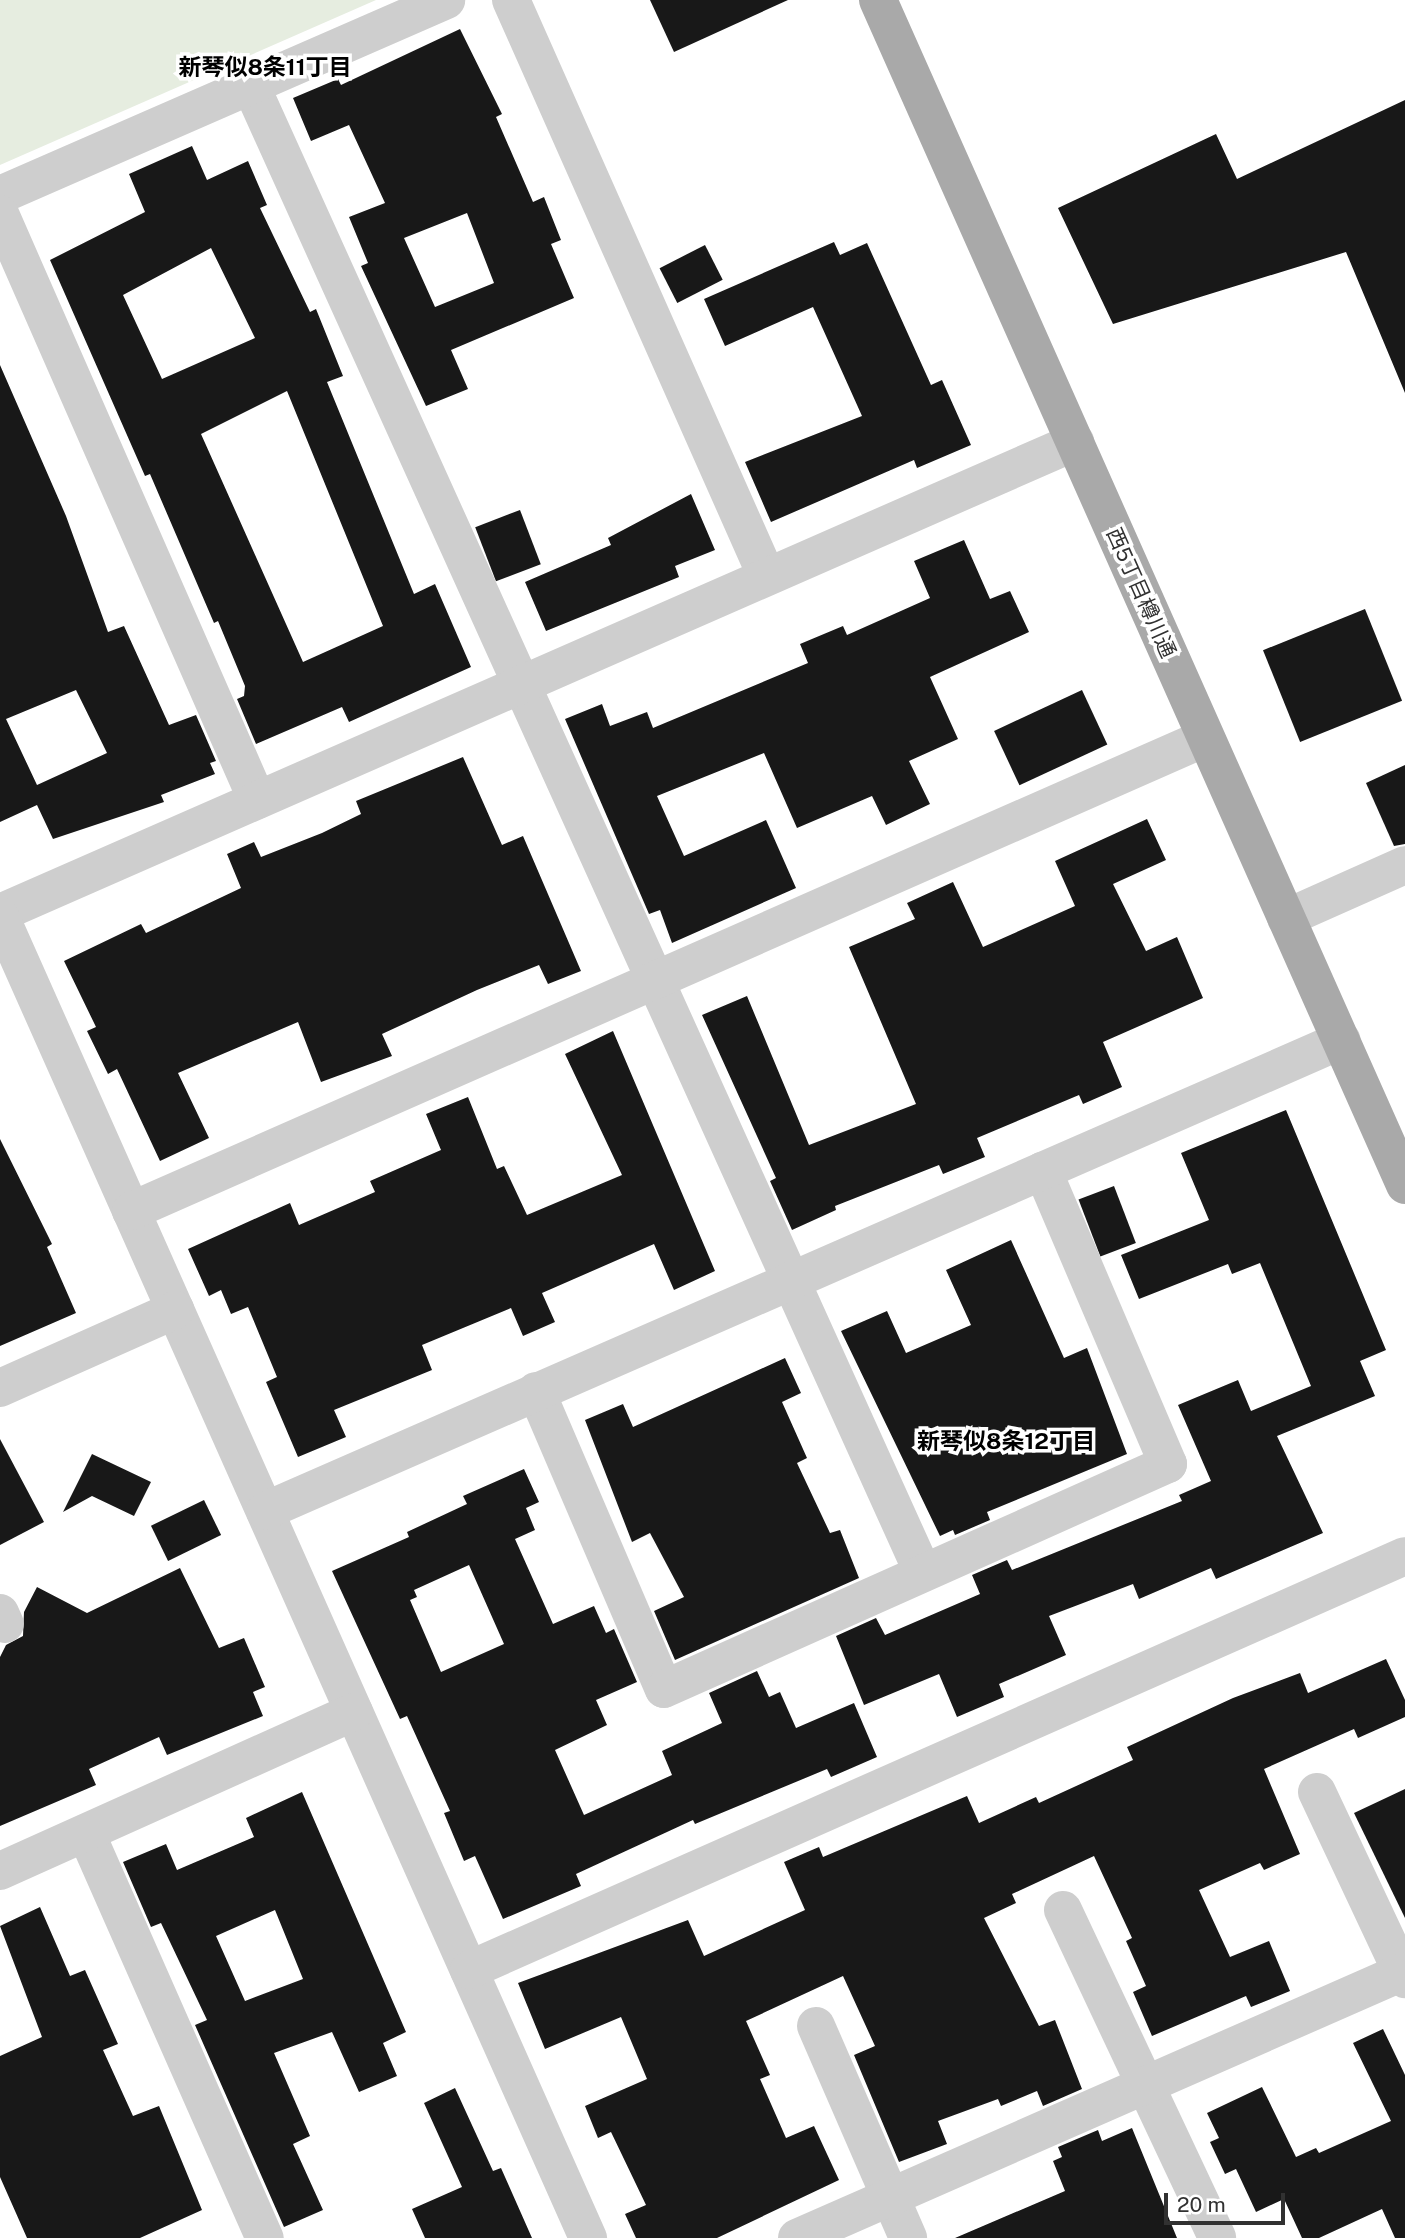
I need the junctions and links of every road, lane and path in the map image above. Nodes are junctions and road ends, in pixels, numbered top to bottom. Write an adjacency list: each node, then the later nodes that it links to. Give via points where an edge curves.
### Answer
1 (446, 0): 4 (street)
2 (511, 0): 8 (street)
3 (878, 0): 7 (main road, 西5丁目樽川通)
4 (251, 86): 5 (street); 9 (street)
5 (0, 195)
6 (0, 214): 11 (street)
7 (1075, 442): 8 (street); 10 (main road, 西5丁目樽川通)
8 (766, 575): 9 (street)
9 (521, 683): 11 (street); 15 (street)
10 (1205, 738): 14 (main road, 西5丁目樽川通); 15 (street)
11 (257, 800): 13 (street)
12 (1405, 866): 14 (street)
13 (0, 914): 19 (street)
14 (1286, 918): 16 (main road, 西5丁目樽川通)
15 (655, 980): 19 (street); 20 (street)
16 (1342, 1040): 17 (street); 18 (main road, 西5丁目樽川通)
17 (1043, 1171): 20 (street); 26 (street, via 1168,1464)
18 (1405, 1185)
19 (131, 1211): 21 (street)
20 (790, 1278): 23 (street); 26 (street)
21 (175, 1310): 22 (street); 24 (street)
22 (0, 1388)
23 (536, 1391): 24 (street); 26 (street, via 664,1689)
24 (265, 1511): 27 (street)
25 (1405, 1556): 32 (street)
26 (922, 1572)
27 (354, 1712): 29 (street); 32 (street)
28 (1317, 1792): 33 (street)
29 (86, 1833): 30 (street); 37 (street)
30 (0, 1871)
31 (1063, 1910): 35 (street)
32 (469, 1970): 38 (street)
33 (1404, 1974): 35 (street)
34 (816, 2026): 36 (street)
35 (1147, 2084): 36 (street); 41 (street)
36 (889, 2197): 39 (street); 40 (street)
37 (265, 2238)
38 (588, 2238)
39 (797, 2238)
40 (908, 2238)
41 (1217, 2238)

